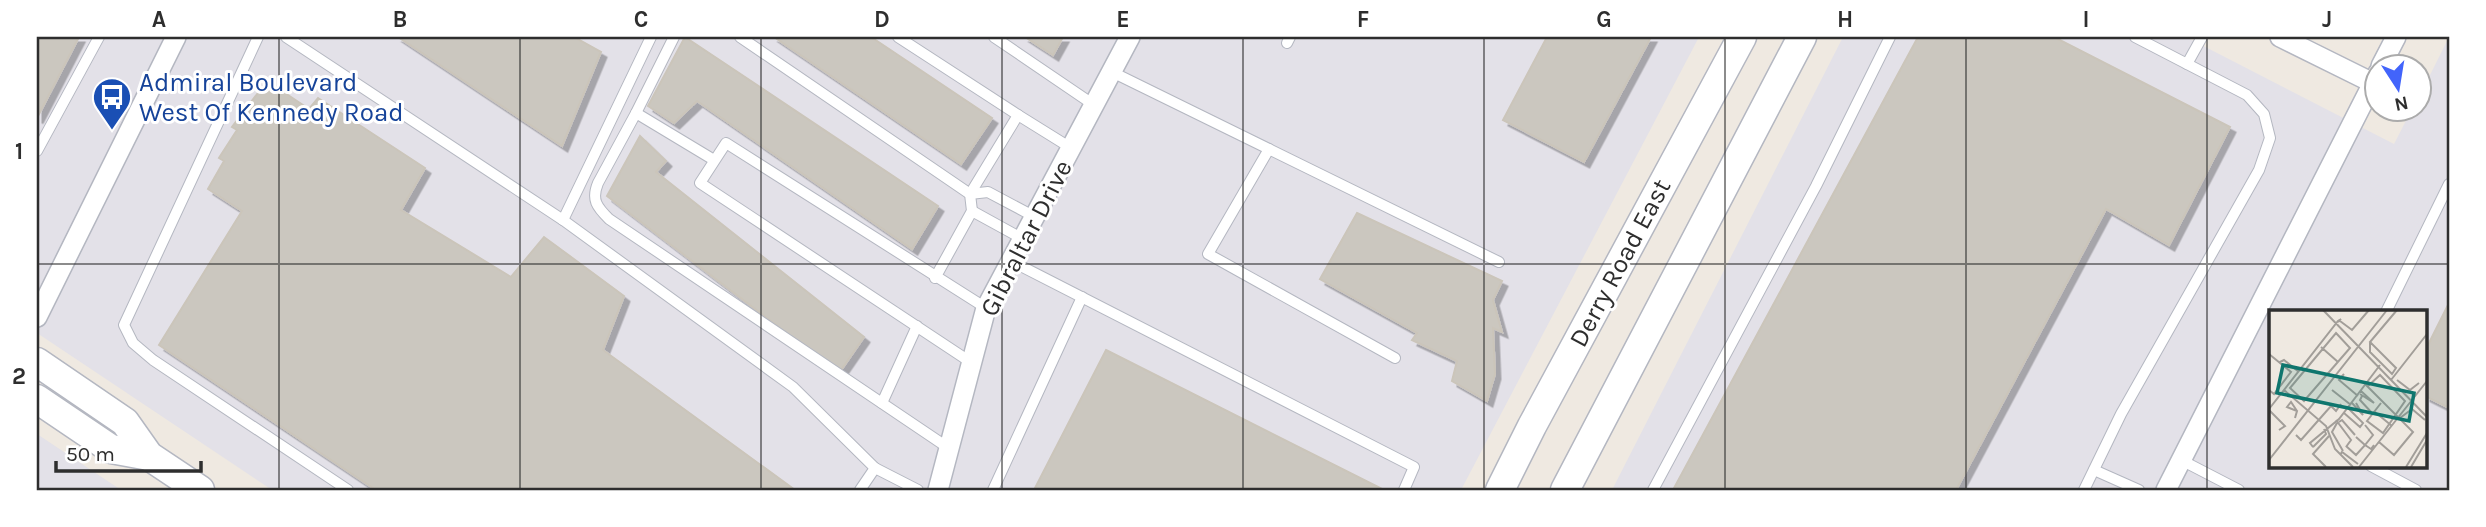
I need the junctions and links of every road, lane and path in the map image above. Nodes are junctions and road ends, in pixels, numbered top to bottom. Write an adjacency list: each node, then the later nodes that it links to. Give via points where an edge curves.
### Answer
1 (99, 37): 26 (lane)
2 (176, 37): 40 (street)
3 (258, 37): 54 (lane, via 124,325 133,343 153,360)
4 (286, 37): 32 (lane)
5 (651, 37): 32 (lane)
6 (674, 37): 22 (lane)
7 (740, 37): 29 (lane)
8 (898, 37): 23 (lane)
9 (994, 37): 21 (lane)
10 (1130, 37): 19 (street, Gibraltar Drive)
11 (1742, 37): 60 (main road, Derry Road East)
12 (1802, 37): 61 (main road)
13 (1890, 37): 62 (lane, via 1816,186)
14 (2135, 37): 17 (lane)
15 (2202, 37): 17 (lane)
16 (2280, 37): 18 (street)
17 (2187, 64): 52 (lane, via 2247,95 2264,114 2270,138 2259,170)
18 (2364, 69)
19 (1112, 72): 21 (street, Gibraltar Drive); 25 (lane)
20 (2364, 100): 49 (street)
21 (1094, 106): 24 (street, Gibraltar Drive)
22 (636, 113): 27 (lane); 46 (lane, via 598,183 594,193 598,208)
23 (1018, 115): 24 (lane); 29 (lane)
24 (1071, 148): 31 (street, Gibraltar Drive)
25 (1269, 149): 35 (lane); 42 (lane, via 1208,254)
26 (37, 151)
27 (714, 160): 36 (lane, via 726,143); 41 (lane, via 700,183)
28 (2449, 184): 39 (lane)
29 (970, 194): 30 (lane); 31 (lane, via 988,192)
30 (972, 211): 33 (lane); 36 (lane)
31 (1035, 217): 33 (street, Gibraltar Drive)
32 (563, 220): 50 (lane, via 793,387)
33 (1023, 239): 34 (street, Gibraltar Drive)
34 (1011, 261): 37 (lane); 38 (street, Gibraltar Drive)
35 (1499, 262)
36 (935, 278): 38 (lane)
37 (1082, 297): 58 (lane); 59 (lane, via 1414,467)
38 (986, 308): 44 (street, Gibraltar Drive)
39 (2387, 310)
40 (37, 317)
41 (917, 327): 44 (lane); 46 (lane)
42 (1395, 358)
43 (37, 362): 48 (main road, via 125,422)
44 (972, 363): 47 (street, Gibraltar Drive)
45 (37, 399): 48 (main road, via 111,449)
46 (882, 403): 47 (lane)
47 (950, 449): 57 (street, Gibraltar Drive)
48 (149, 456): 53 (main road)
49 (2181, 460): 65 (street); 66 (lane)
50 (875, 468): 55 (lane); 56 (lane)
51 (2375, 468): 67 (lane)
52 (2094, 470): 63 (lane); 64 (lane)
53 (200, 490)
54 (348, 490)
55 (860, 490)
56 (918, 490)
57 (938, 490)
58 (993, 490)
59 (1404, 490)
60 (1500, 490)
61 (1565, 490)
62 (1653, 490)
63 (2084, 490)
64 (2139, 490)
65 (2166, 490)
66 (2239, 490)
67 (2416, 490)

